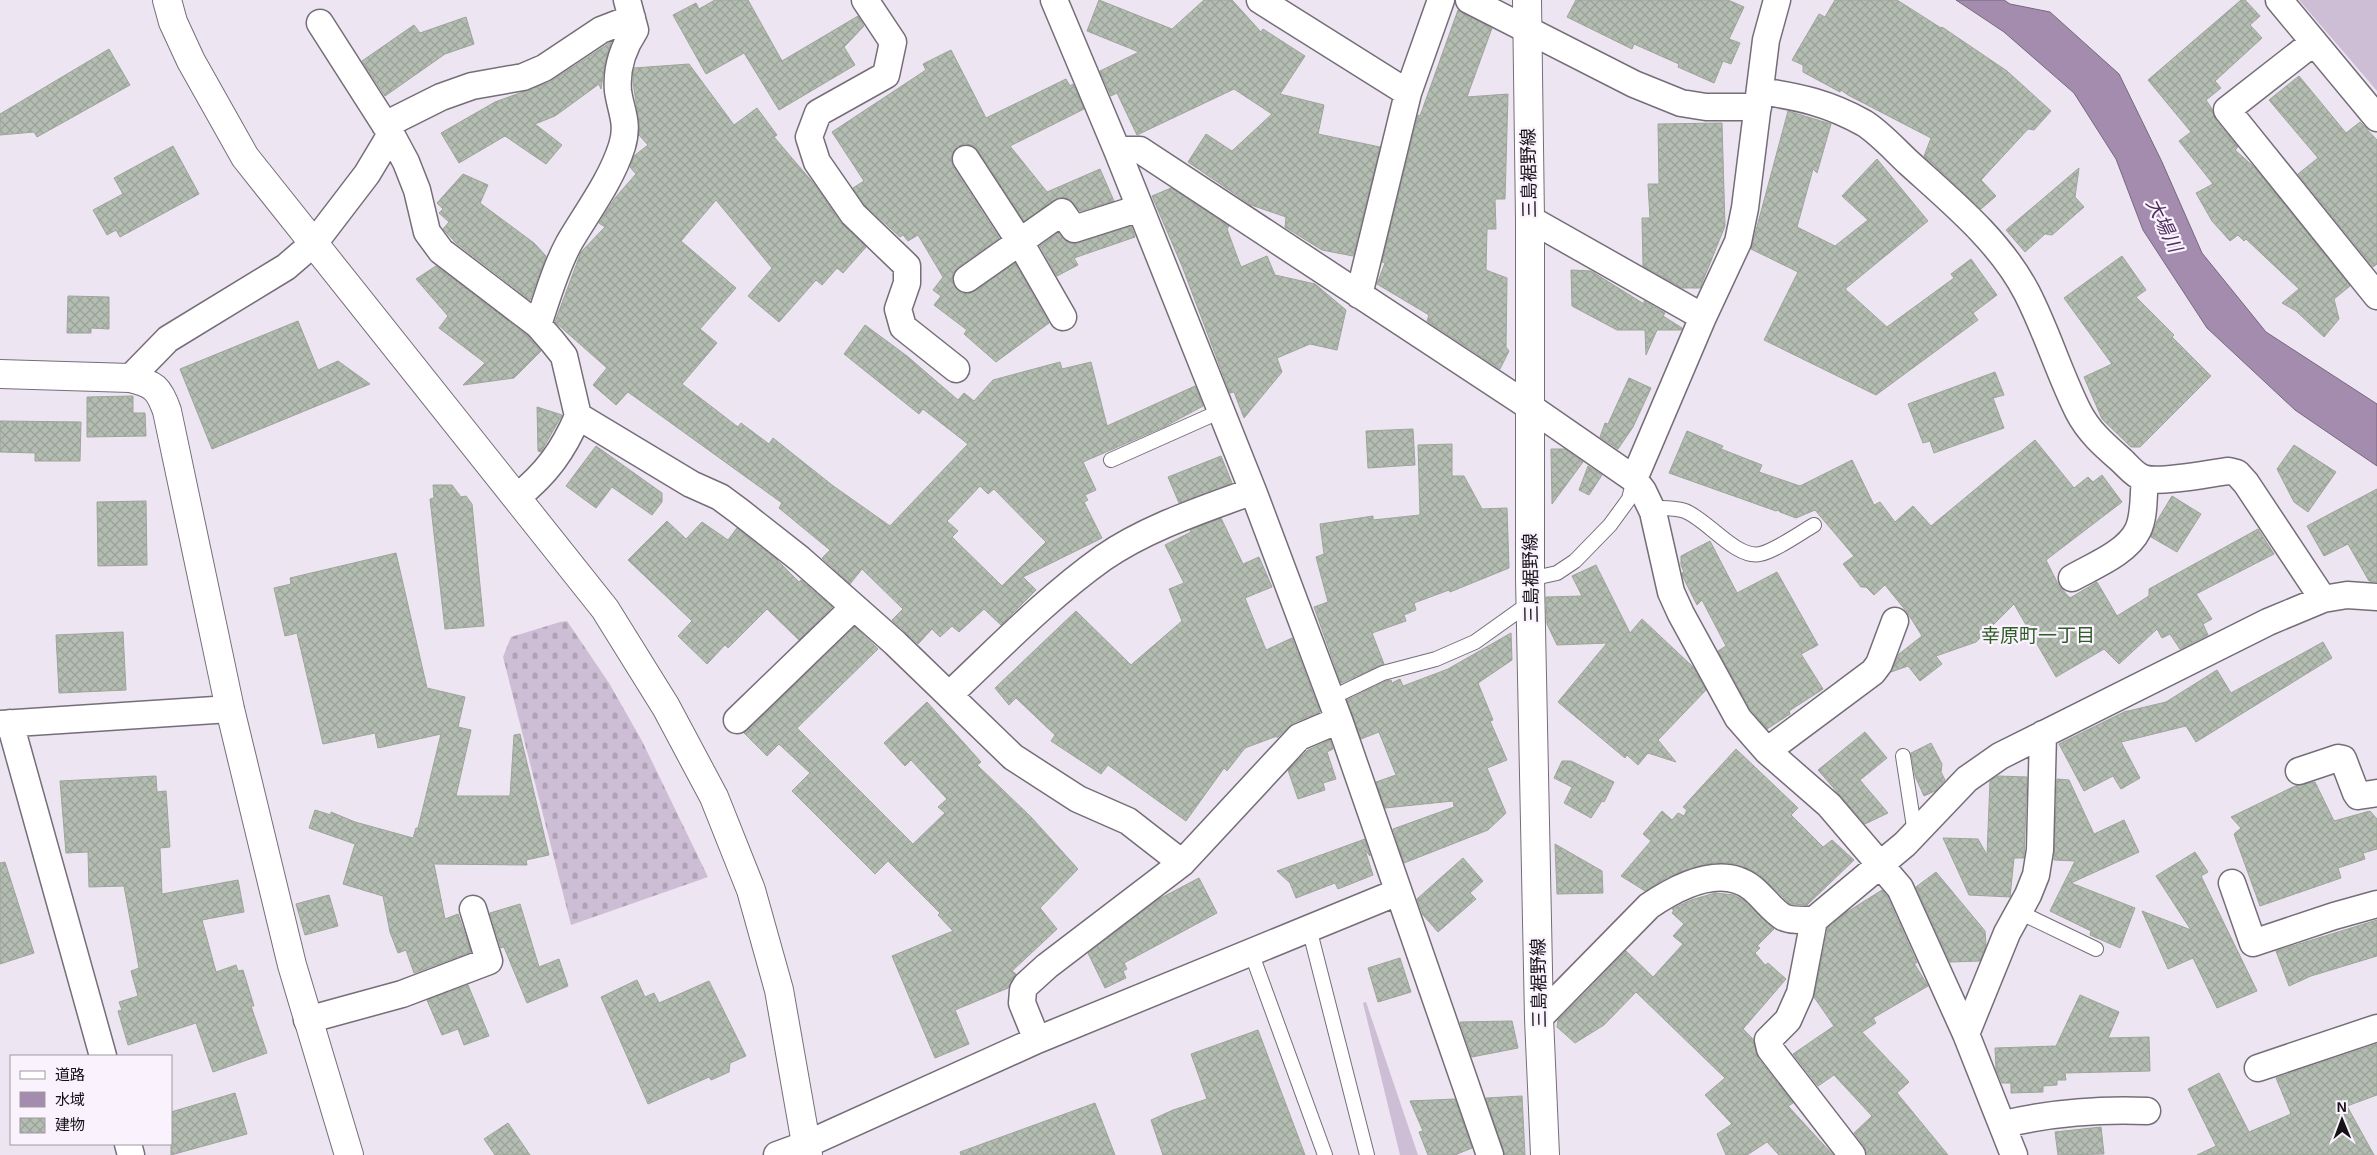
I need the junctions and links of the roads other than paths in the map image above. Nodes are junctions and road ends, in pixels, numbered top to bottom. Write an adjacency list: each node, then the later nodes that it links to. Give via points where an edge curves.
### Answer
1 (167, 0): 22 (street, via 191,61 246,157)
2 (865, 0): 30 (street, via 893,42 886,75 818,113 809,137 817,162 853,214 907,266 907,283 898,309 903,327)
3 (1054, 0): 18 (street)
4 (1260, 0): 14 (street)
5 (1441, 0): 14 (street)
6 (1469, 0): 12 (street)
7 (1527, 0): 12 (street, 三島裾野線)
8 (1777, 0): 15 (street, via 1766,40)
9 (2280, 0): 13 (street)
10 (629, 9): 17 (street, via 563,57 537,71 523,77 472,86 441,97); 29 (street, via 635,30 624,46 618,73 618,91 626,123 621,148 568,246)
11 (320, 23): 17 (street)
12 (1527, 30): 15 (street, via 1634,84 1681,103 1706,106); 21 (street, 三島裾野線)
13 (2314, 42): 16 (street); 26 (street, via 2227,110)
14 (1408, 93): 25 (street)
15 (1759, 99): 27 (street, via 1738,242); 38 (street, via 1808,99 1866,124 1984,234 2026,291 2044,326 2078,412 2099,441)
16 (2377, 118)
17 (388, 130): 22 (street, via 367,174); 29 (street, via 417,190 427,232 440,251)
18 (1117, 150): 20 (street); 25 (street, via 1140,150)
19 (966, 159): 23 (street)
20 (1140, 208): 23 (street, via 1074,229 1062,212); 34 (street)
21 (1530, 219): 27 (street); 33 (street, 三島裾野線)
22 (315, 242): 32 (street, via 286,268 168,339); 40 (street)
23 (1020, 242): 24 (street); 28 (street)
24 (967, 279)
25 (1359, 295): 33 (street)
26 (2377, 296)
27 (1703, 317): 37 (street)
28 (1063, 318)
29 (538, 325): 35 (street, via 564,356)
30 (956, 369)
31 (0, 374): 32 (street)
32 (130, 378): 50 (street, via 156,388 167,411)
33 (1530, 407): 37 (street); 44 (street, 三島裾野線)
34 (1221, 411): 36 (lane); 39 (street)
35 (578, 416): 40 (street, via 557,457 540,479); 47 (street, via 691,484 720,497)
36 (1111, 460)
37 (1634, 479): 41 (street); 44 (lane, via 1629,499 1610,525 1575,561)
38 (2144, 479): 43 (street, via 2141,520 2130,541); 46 (street, via 2236,473 2246,483)
39 (1253, 491): 49 (street, via 1166,524 1105,557 1049,600); 51 (street)
40 (517, 498): 80 (street, via 605,608 666,707 714,797 751,890 779,990)
41 (1651, 508): 42 (lane, via 1685,510 1707,523 1743,553 1752,555 1762,554); 55 (street, via 1671,592 1681,614 1738,718)
42 (1814, 525)
43 (2072, 578)
44 (1531, 591): 51 (lane, via 1475,642 1436,658 1383,673); 71 (street, 三島裾野線)
45 (2377, 597): 46 (street, via 2347,595)
46 (2323, 599): 54 (street, via 2268,622)
47 (854, 606): 49 (street); 52 (street)
48 (1895, 621): 55 (street, via 1873,672)
49 (948, 695): 60 (street, via 1013,757 1078,798 1128,821)
50 (230, 709): 53 (street); 72 (street)
51 (1335, 709): 60 (street, via 1299,737); 63 (street)
52 (737, 720)
53 (5, 724): 76 (street)
54 (2043, 734): 59 (street, via 2000,756 1967,779); 66 (street, via 2040,850 2036,875)
55 (1767, 751): 61 (street, via 1829,805)
56 (1903, 756): 59 (lane)
57 (2299, 771): 58 (street, via 2343,759 2358,796)
58 (2377, 793)
59 (1917, 831): 61 (street)
60 (1182, 863): 75 (street, via 1047,966 1026,986 1022,1004)
61 (1882, 864): 67 (street); 74 (street, via 1900,888)
62 (2232, 884): 64 (street, via 2253,943)
63 (1398, 892): 68 (street); 85 (street)
64 (2377, 904)
65 (472, 908): 72 (street, via 489,961 402,994)
66 (2019, 912): 69 (lane); 74 (street, via 2007,933)
67 (1814, 920): 71 (street, via 1784,918 1751,887 1736,880 1706,880 1685,886 1649,906); 87 (street, via 1800,993 1788,1020 1768,1040 1770,1049)
68 (1309, 928): 70 (street); 84 (lane)
69 (2096, 949)
70 (1251, 952): 75 (street); 83 (lane)
71 (1539, 1018): 86 (street, 三島裾野線)
72 (307, 1020): 81 (street)
73 (2377, 1028): 77 (street)
74 (1966, 1034): 79 (street)
75 (1037, 1040): 80 (street)
76 (103, 1055)
77 (2258, 1068)
78 (2148, 1112): 79 (street, via 2124,1110 2043,1115)
79 (2004, 1124): 88 (street)
80 (808, 1149): 82 (street)
81 (349, 1155)
82 (777, 1155)
83 (1325, 1155)
84 (1367, 1155)
85 (1490, 1155)
86 (1545, 1155)
87 (1852, 1155)
88 (2014, 1155)

